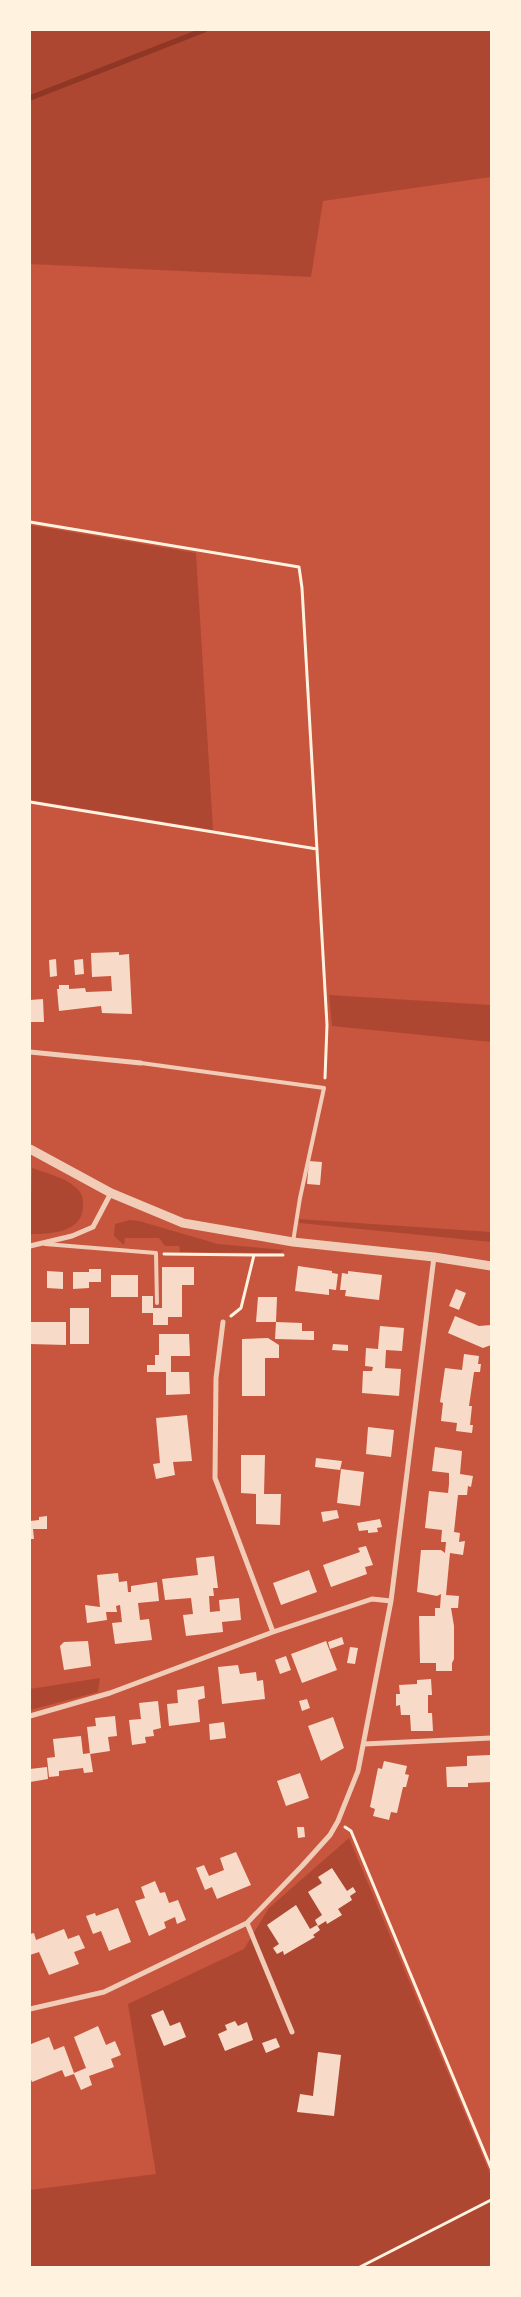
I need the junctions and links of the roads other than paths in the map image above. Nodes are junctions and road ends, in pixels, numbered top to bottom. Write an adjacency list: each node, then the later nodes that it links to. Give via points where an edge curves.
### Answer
1 (30, 1052): 2 (street)
2 (141, 1063): 5 (lane, via 324,1088)
3 (30, 1149): 4 (street)
4 (111, 1193): 5 (street, via 183,1223); 6 (street, via 93,1227)
5 (291, 1241): 8 (street)
6 (46, 1244): 7 (street); 10 (lane, via 156,1253)
7 (30, 1246)
8 (434, 1256): 9 (street); 12 (street)
9 (491, 1266)
10 (156, 1303)
11 (223, 1322): 13 (street, via 216,1378 215,1478)
12 (391, 1601): 13 (street, via 372,1599); 16 (street)
13 (273, 1632): 14 (street, via 110,1692)
14 (30, 1716)
15 (491, 1738): 16 (street)
16 (364, 1744): 17 (street, via 358,1771 330,1835)
17 (246, 1923): 18 (street, via 104,1992); 19 (street)
18 (30, 2009)
19 (292, 2032)

